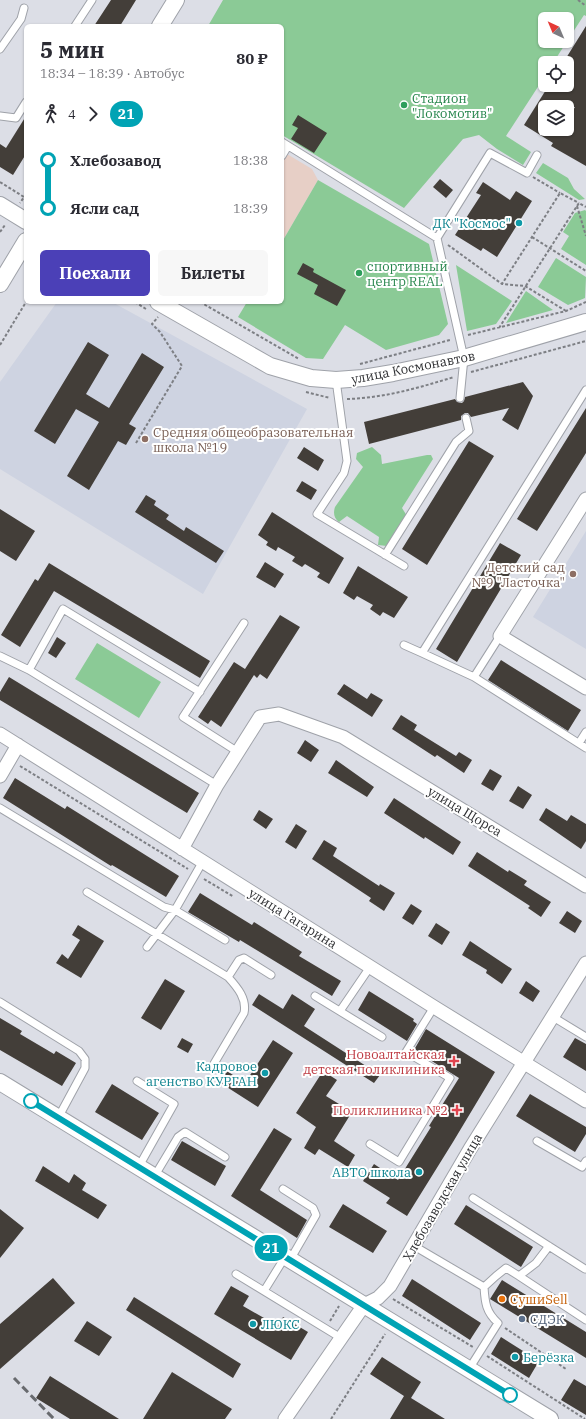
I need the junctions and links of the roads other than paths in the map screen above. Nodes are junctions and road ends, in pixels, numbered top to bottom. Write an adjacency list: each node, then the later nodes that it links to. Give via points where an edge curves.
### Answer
1 (92, 0): 4 (lane)
2 (176, 0): 5 (street)
3 (24, 8): 6 (lane, via 21,19)
4 (76, 24)
5 (161, 24)
6 (0, 49)
7 (24, 105): 8 (lane, via 16,118)
8 (0, 116)
9 (285, 144): 13 (lane)
10 (537, 155): 13 (lane, via 527,173 490,153)
11 (0, 205): 12 (street)
12 (24, 220)
13 (437, 238): 18 (lane)
14 (24, 244): 15 (street)
15 (0, 284)
16 (161, 304): 19 (street, улица Космонавтов, via 270,366 311,378)
17 (586, 322): 18 (street, улица Космонавтов)
18 (464, 358): 19 (street, улица Космонавтов, via 393,373); 21 (lane)
19 (336, 380): 24 (lane, via 347,462 344,473 317,514)
20 (586, 390): 29 (lane)
21 (460, 398)
22 (466, 418): 24 (lane, via 469,431 456,442)
23 (586, 499): 27 (street)
24 (385, 555): 25 (lane)
25 (404, 566)
26 (244, 623): 34 (lane)
27 (500, 636): 32 (lane); 33 (street)
28 (404, 645): 29 (lane)
29 (422, 652): 32 (lane)
30 (1, 659): 31 (lane)
31 (29, 670): 34 (lane, via 63,609); 42 (lane)
32 (474, 677): 37 (lane)
33 (586, 688)
34 (200, 692): 40 (lane, via 183,718)
35 (586, 732): 37 (lane)
36 (0, 734): 38 (street, улица Гагарина)
37 (579, 743): 39 (lane)
38 (18, 745): 41 (street); 44 (street, улица Гагарина)
39 (586, 748)
40 (238, 752): 42 (street, улица Щорса); 46 (street, улица Щорса, via 260,717 279,714 343,737)
41 (0, 776)
42 (218, 785): 44 (street, улица Щорса)
43 (0, 808): 48 (lane, via 164,907)
44 (182, 849): 45 (street, улица Гагарина)
45 (204, 861): 48 (lane); 53 (street, улица Гагарина)
46 (586, 886)
47 (87, 892): 49 (lane)
48 (175, 910): 49 (lane); 50 (lane)
49 (156, 934): 51 (lane); 55 (lane)
50 (225, 940)
51 (147, 947)
52 (586, 963): 60 (street, Хлебозаводская улица)
53 (370, 967): 58 (street, улица Гагарина); 59 (lane)
54 (271, 975): 55 (lane, via 244,958 239,960)
55 (228, 977): 64 (lane, via 240,990 246,1006 244,1014)
56 (315, 996): 59 (lane)
57 (0, 1002): 68 (lane, via 79,1051 84,1059 86,1068)
58 (434, 1007): 63 (street, улица Гагарина); 70 (lane, via 406,1052 450,1078 399,1162)
59 (340, 1011): 61 (lane)
60 (553, 1017): 62 (lane); 63 (street, Хлебозаводская улица)
61 (382, 1037)
62 (586, 1037)
63 (523, 1063): 67 (street, улица Гагарина); 77 (street, Хлебозаводская улица)
64 (212, 1067)
65 (137, 1081): 73 (lane, via 174,1104)
66 (0, 1082): 68 (street)
67 (586, 1101)
68 (58, 1118): 73 (street)
69 (537, 1141): 72 (lane, via 582,1167)
70 (370, 1144)
71 (224, 1156): 74 (lane, via 185,1132 178,1137)
72 (586, 1161)
73 (138, 1168): 74 (street)
74 (154, 1178): 79 (street)
75 (283, 1189): 79 (lane, via 313,1208 316,1215)
76 (473, 1198): 78 (lane)
77 (414, 1246): 83 (lane); 85 (street, Хлебозаводская улица, via 390,1286 378,1298)
78 (550, 1246): 80 (lane); 82 (lane, via 536,1263)
79 (288, 1258): 84 (lane); 85 (street)
80 (585, 1268)
81 (236, 1274): 84 (lane)
82 (519, 1276): 83 (lane, via 506,1268); 86 (lane)
83 (484, 1287): 88 (lane, via 485,1302 490,1316 498,1323)
84 (264, 1291): 87 (lane)
85 (364, 1305): 87 (street, Хлебозаводская улица); 88 (street)
86 (586, 1320)
87 (341, 1338): 89 (street, Хлебозаводская улица)
88 (469, 1369): 90 (street)
89 (285, 1419)
90 (550, 1419)

